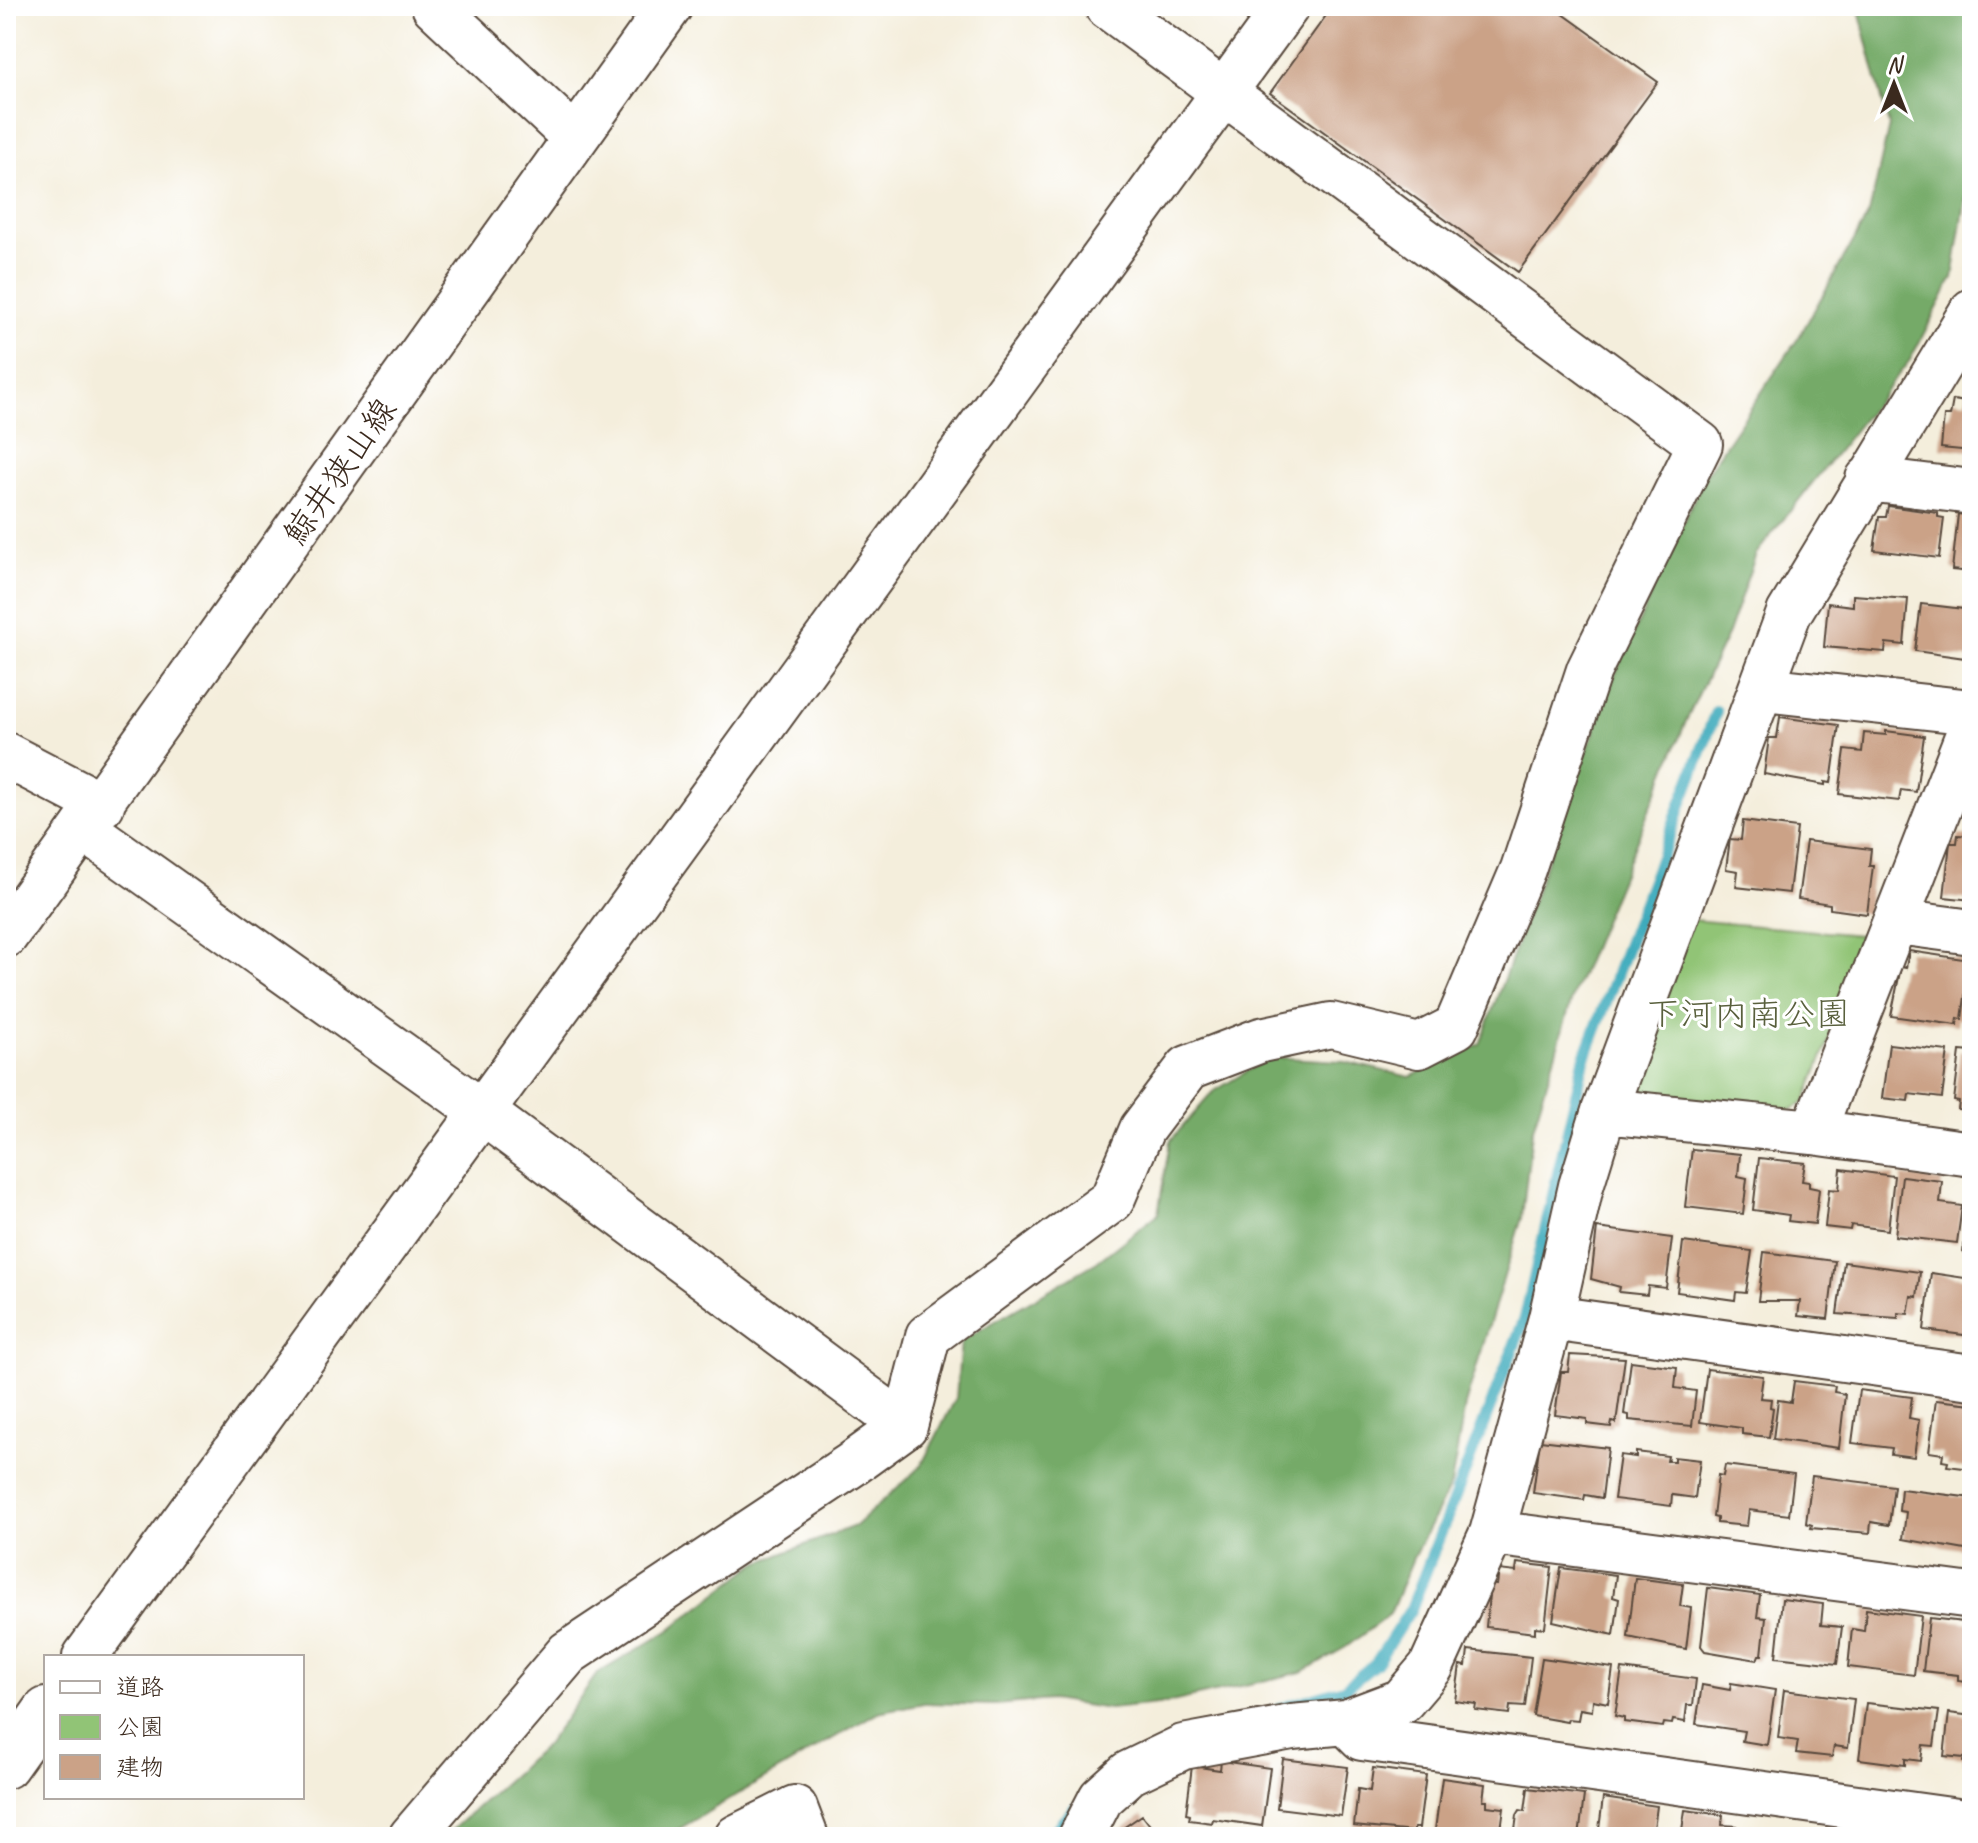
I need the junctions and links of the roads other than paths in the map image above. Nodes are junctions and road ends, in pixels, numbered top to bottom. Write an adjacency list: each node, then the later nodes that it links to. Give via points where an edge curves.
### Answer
1 (434, 6): 6 (street)
2 (670, 6): 6 (street, 鯨井狭山線)
3 (1107, 6): 5 (street)
4 (1287, 6): 5 (street)
5 (1227, 92): 18 (street); 24 (street, via 1700,444 1589,670 1523,869 1456,1027 1419,1046 1331,1025 1261,1040 1188,1068 1142,1129 1112,1200 928,1336)
6 (574, 137): 14 (street, 鯨井狭山線)
7 (1972, 311): 8 (street)
8 (1868, 479): 9 (street); 10 (street, via 1789,613)
9 (1972, 492)
10 (1764, 689): 11 (street); 19 (street)
11 (1972, 712)
12 (1972, 724): 15 (street)
13 (6, 755): 14 (street)
14 (92, 817): 17 (street, 鯨井狭山線); 18 (street)
15 (1897, 922): 16 (street); 20 (street)
16 (1972, 932)
17 (6, 935)
18 (481, 1111): 24 (street); 27 (street)
19 (1604, 1111): 20 (street); 22 (street)
20 (1813, 1132): 21 (street)
21 (1972, 1154)
22 (1551, 1318): 23 (street); 25 (street)
23 (1972, 1377)
24 (905, 1426): 32 (street, via 568,1653)
25 (1492, 1533): 26 (street); 29 (street, via 1431,1667 1402,1701)
26 (1972, 1596)
27 (86, 1655)
28 (44, 1713): 30 (street)
29 (1346, 1722): 31 (street, via 1362,1738); 35 (street, via 1183,1747 1129,1773 1101,1798)
30 (6, 1766)
31 (1972, 1823)
32 (411, 1837)
33 (737, 1837): 34 (street, via 795,1808)
34 (806, 1837)
35 (1081, 1837)

